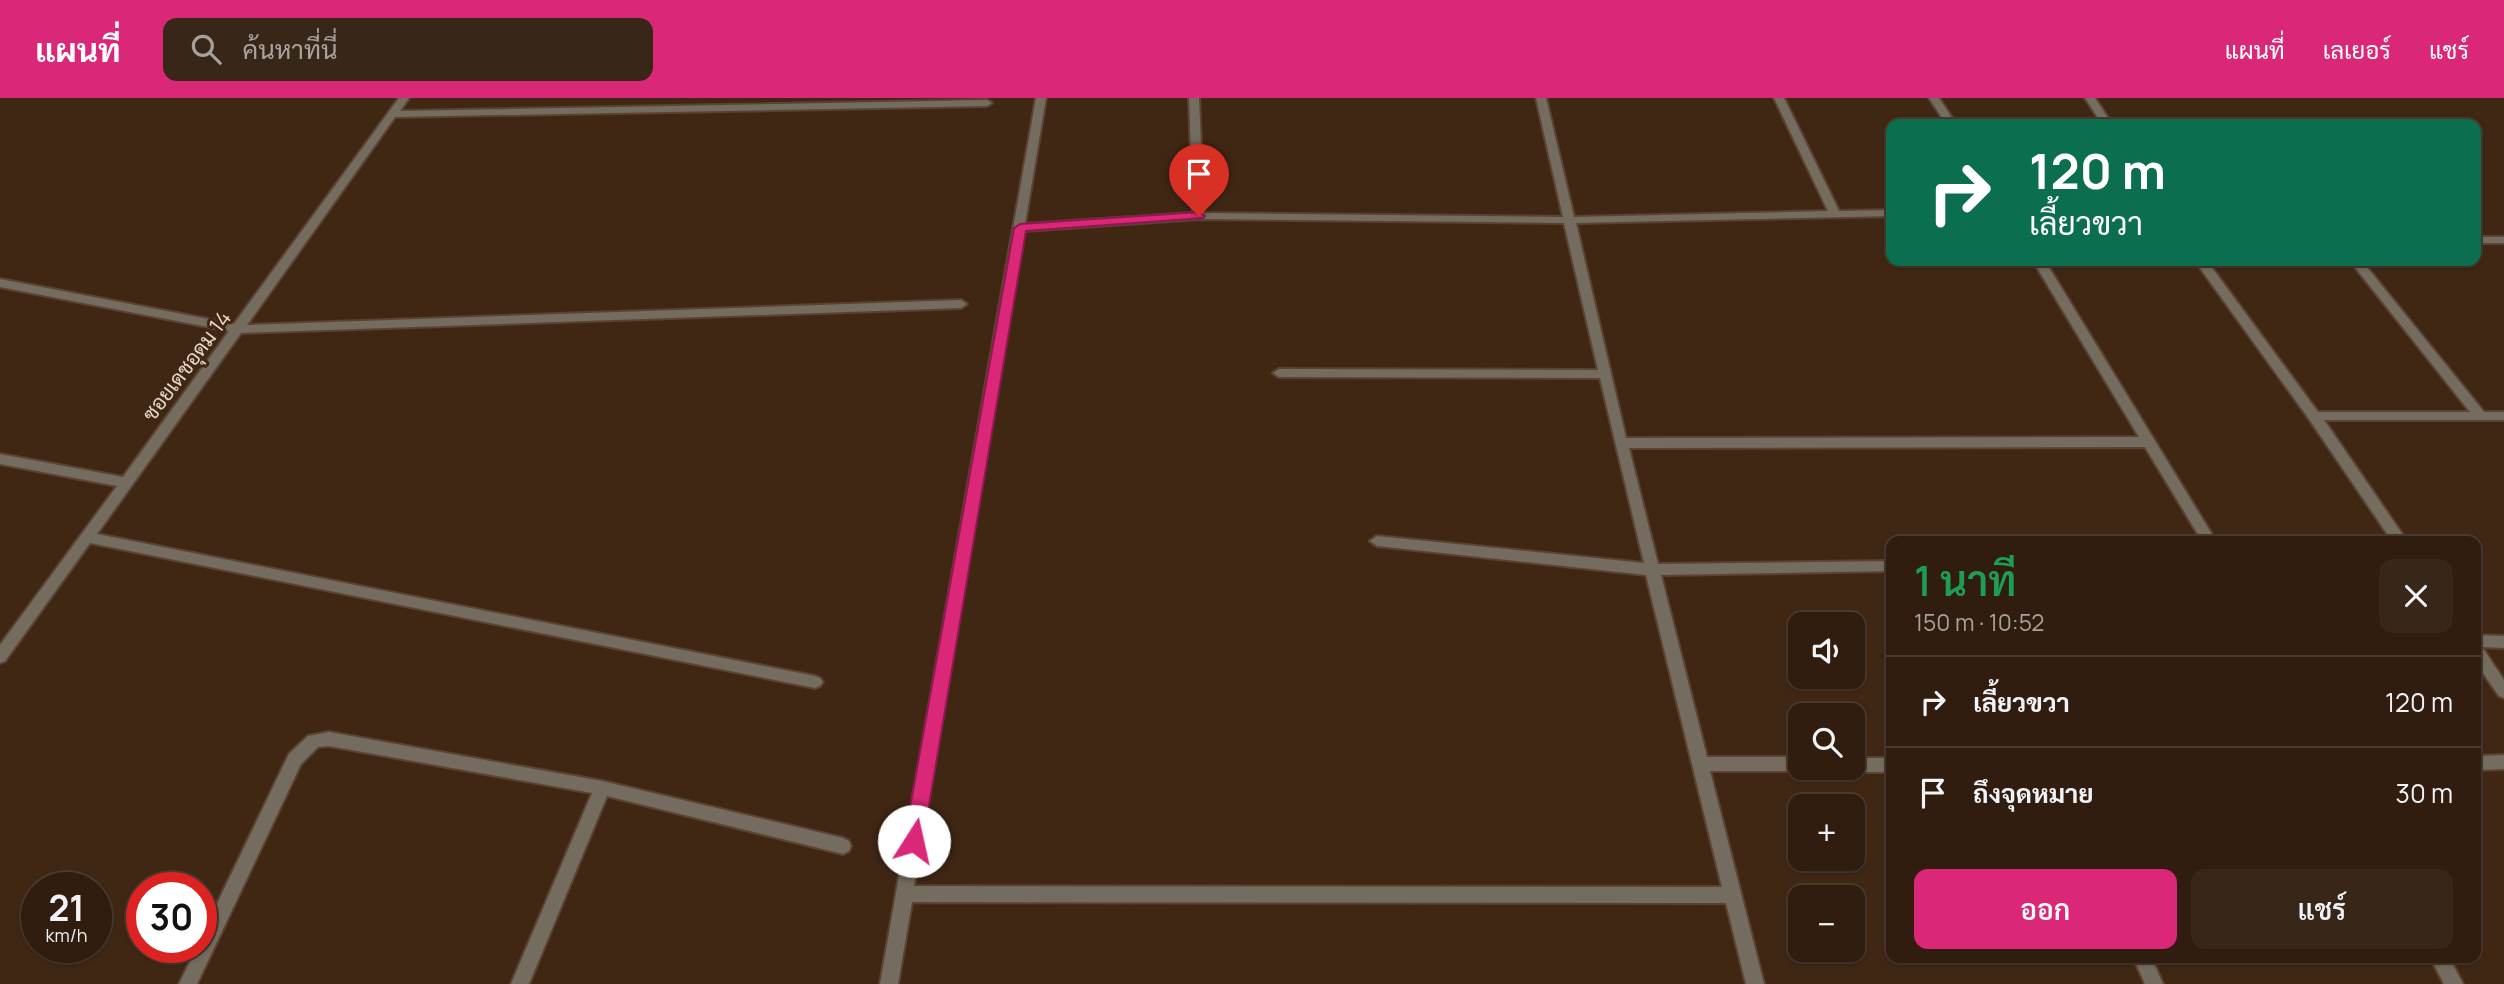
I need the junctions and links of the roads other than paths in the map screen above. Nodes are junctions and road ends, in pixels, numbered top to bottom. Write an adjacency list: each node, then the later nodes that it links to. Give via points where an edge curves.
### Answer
1 (404, 98): 9 (street, ซอยเดชอุดม 14)
2 (1041, 98): 16 (street)
3 (1194, 98): 14 (street)
4 (1541, 98): 15 (street)
5 (1779, 98): 13 (street)
6 (1934, 98): 10 (street)
7 (2090, 98): 11 (street)
8 (987, 103): 9 (street)
9 (393, 114): 24 (street, ซอยเดชอุดม 14)
10 (1948, 119)
11 (2104, 119)
12 (1886, 213): 13 (street)
13 (1835, 214): 15 (street)
14 (1199, 216): 15 (street); 16 (street)
15 (1570, 220): 26 (street)
16 (1020, 228): 54 (street)
17 (2481, 240): 18 (street)
18 (2504, 240)
19 (2042, 266): 30 (street)
20 (2205, 266): 28 (street)
21 (2360, 266): 27 (street)
22 (0, 284): 24 (street)
23 (961, 304): 24 (street)
24 (239, 329): 33 (street, ซอยเดชอุดม 14)
25 (1279, 373): 26 (street)
26 (1605, 374): 31 (street)
27 (2480, 415): 28 (street); 29 (street)
28 (2314, 416): 35 (street)
29 (2504, 416)
30 (2148, 442): 31 (street); 34 (street)
31 (1622, 443): 39 (street)
32 (0, 459): 33 (street)
33 (124, 482): 36 (street, ซอยเดชอุดม 14)
34 (2206, 536)
35 (2397, 536)
36 (85, 537): 42 (street, ซอยเดชอุดม 14); 44 (street)
37 (1377, 541): 39 (street)
38 (1886, 566): 39 (street)
39 (1654, 570): 48 (street)
40 (2481, 641): 41 (street)
41 (2504, 642)
42 (0, 657)
43 (2481, 658): 45 (street)
44 (815, 682)
45 (2504, 692)
46 (2504, 762): 47 (street)
47 (2481, 763)
48 (1702, 764): 49 (street); 55 (street)
49 (1788, 764)
50 (1865, 765): 51 (street)
51 (1886, 765)
52 (602, 788): 53 (street); 58 (street, via 329,739 314,741 295,759); 59 (street)
53 (843, 846)
54 (905, 894): 55 (street); 60 (street)
55 (1734, 895): 61 (street)
56 (2145, 963): 62 (street)
57 (2442, 963): 63 (street)
58 (188, 984)
59 (520, 984)
60 (890, 984)
61 (1755, 984)
62 (2154, 984)
63 (2454, 984)

